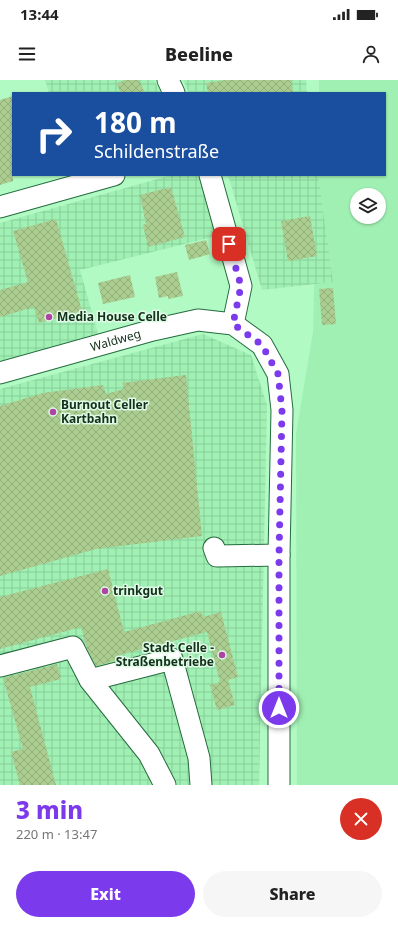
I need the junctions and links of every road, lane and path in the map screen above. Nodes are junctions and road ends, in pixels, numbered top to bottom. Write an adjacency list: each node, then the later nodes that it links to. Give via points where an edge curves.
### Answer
1 (168, 80): 2 (street)
2 (174, 92)
3 (110, 176): 5 (street)
4 (210, 176): 6 (street, via 241,286)
5 (0, 207)
6 (236, 315): 7 (street, Waldweg, via 153,330); 9 (street, via 262,345 278,374 282,410)
7 (0, 373)
8 (214, 548): 9 (street, via 217,556)
9 (279, 556): 14 (street)
10 (0, 666): 11 (street, via 72,647)
11 (90, 680): 12 (street, via 149,754); 13 (street, via 172,659 199,758)
12 (165, 785)
13 (201, 785)
14 (279, 785)

